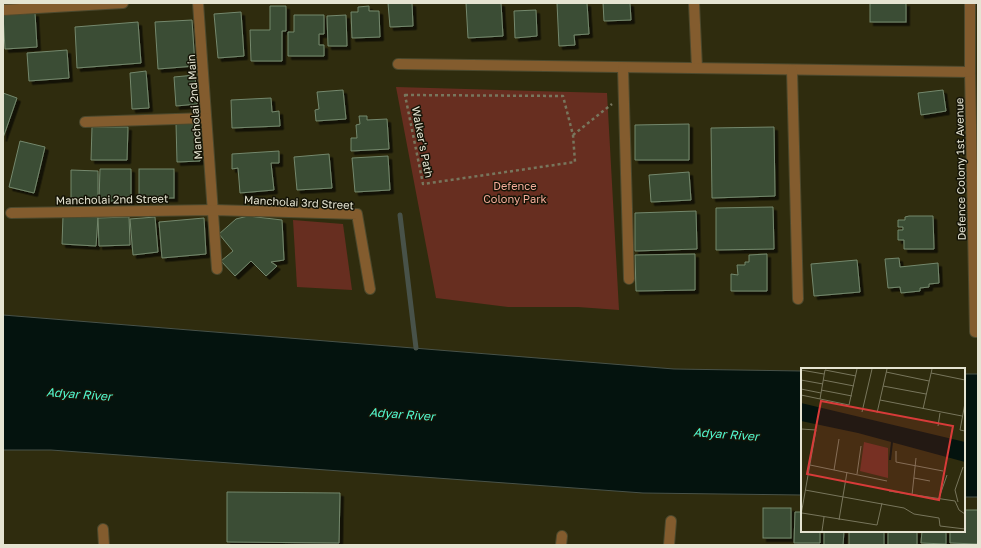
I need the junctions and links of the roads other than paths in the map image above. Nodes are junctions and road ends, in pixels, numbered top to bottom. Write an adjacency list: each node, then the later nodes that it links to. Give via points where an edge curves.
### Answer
1 (124, 3): 5 (street)
2 (198, 3): 11 (street, Mancholai 2nd Main)
3 (694, 3): 8 (street)
4 (970, 3): 10 (street, Defence Colony 1st Avenue)
5 (3, 10)
6 (398, 64): 7 (street)
7 (623, 68): 8 (street); 16 (street)
8 (697, 68): 9 (street)
9 (792, 70): 10 (street); 18 (street)
10 (970, 72): 19 (street, Defence Colony 1st Avenue, via 975,332)
11 (206, 118): 12 (street); 13 (street, Mancholai 2nd Main)
12 (85, 122)
13 (214, 210): 14 (street, Mancholai 2nd Street); 15 (street, Mancholai 2nd Main); 17 (street, Mancholai 3rd Street, via 358,214)
14 (11, 213)
15 (217, 269)
16 (629, 279)
17 (370, 289)
18 (798, 299)
19 (978, 332)
20 (671, 520): 23 (street)
21 (103, 529): 22 (street)
22 (104, 545)
23 (669, 545)

